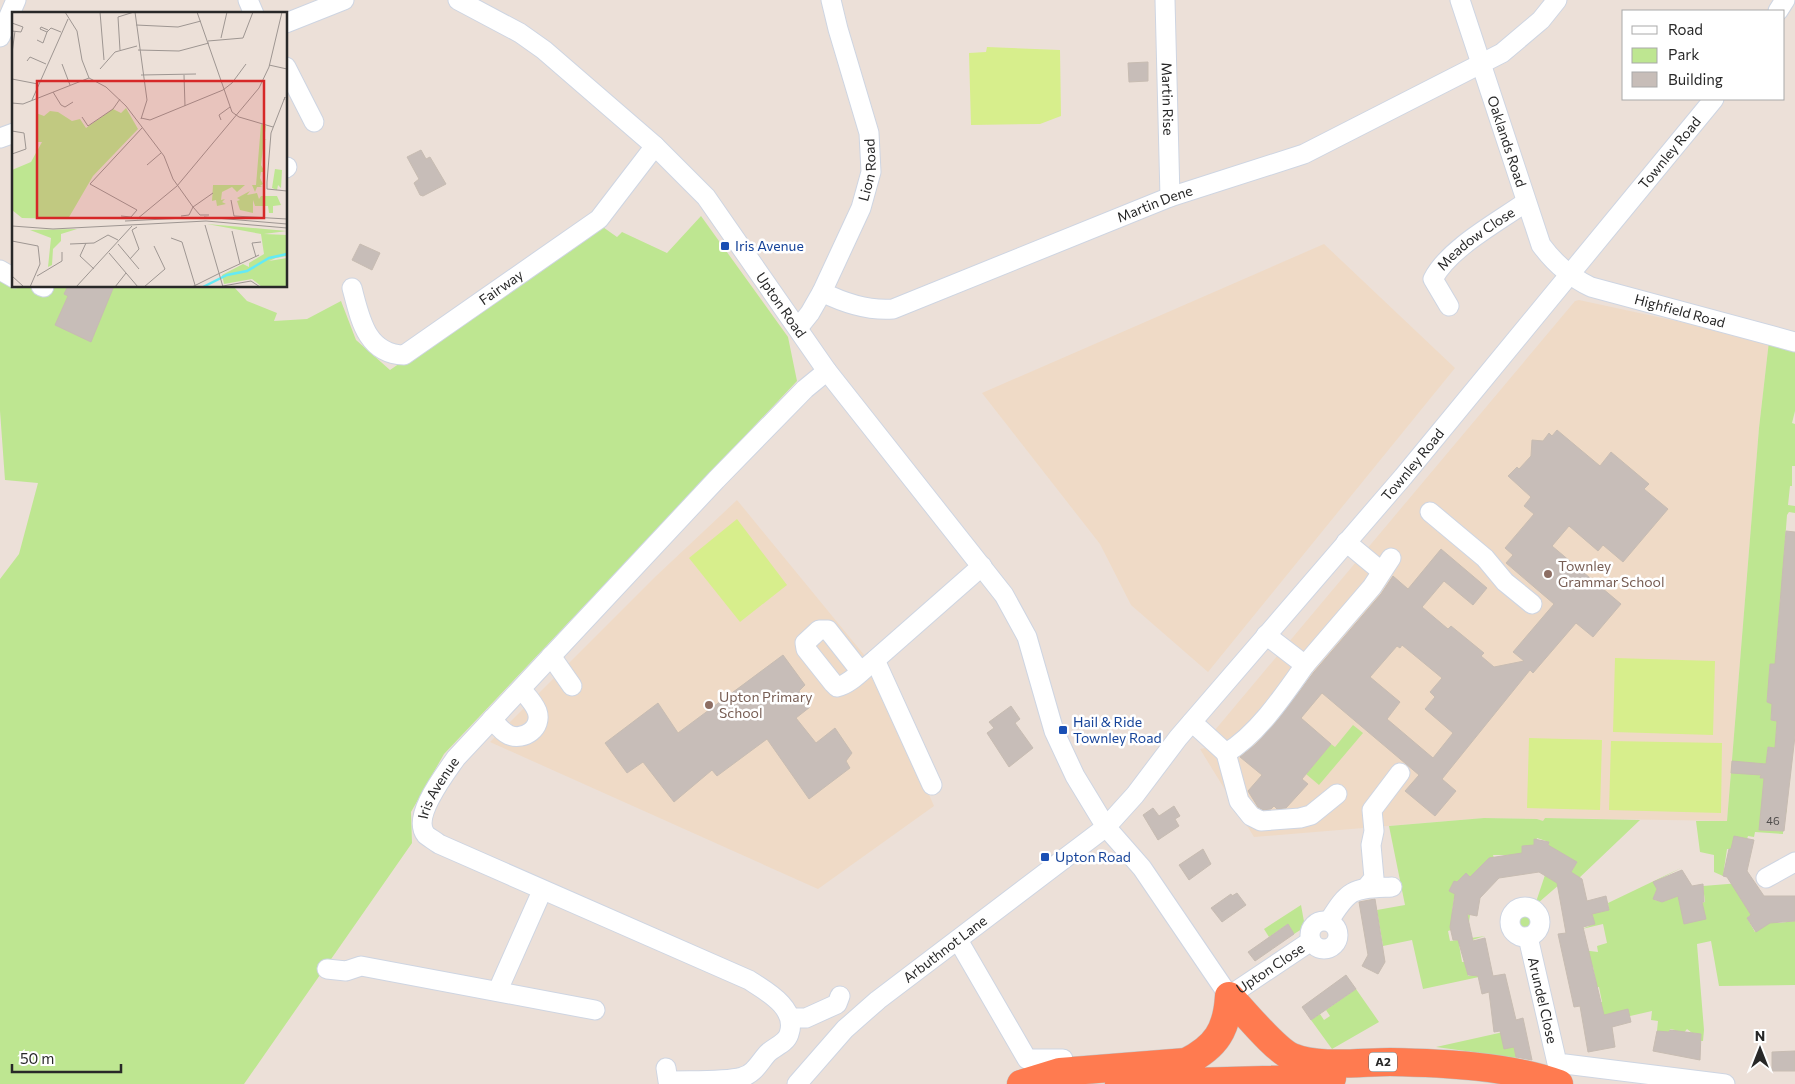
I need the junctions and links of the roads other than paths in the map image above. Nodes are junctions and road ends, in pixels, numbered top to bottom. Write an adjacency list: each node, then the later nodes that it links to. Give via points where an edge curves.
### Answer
1 (16, 0): 11 (street)
2 (248, 0): 9 (street)
3 (344, 0): 10 (street)
4 (458, 0): 18 (street, Upton Road, via 544,50)
5 (831, 0): 25 (street, Lion Road, via 864,114 872,154 871,172 861,208)
6 (1165, 0): 19 (street, Martin Rise)
7 (1460, 0): 12 (street, Oaklands Road)
8 (1557, 0): 12 (street, Martin Dene, via 1527,33)
9 (253, 12)
10 (288, 22)
11 (2, 26)
12 (1481, 64): 19 (street, Martin Dene, via 1304,154); 20 (street, Oaklands Road)
13 (288, 71): 15 (street)
14 (1713, 100): 22 (street, Townley Road)
15 (314, 122)
16 (12, 134): 17 (street)
17 (0, 138)
18 (655, 146): 24 (street, Fairway, via 599,219 404,355 392,355 372,342 364,329); 27 (street, Upton Road, via 706,197)
19 (1170, 197): 25 (street, Martin Dene, via 893,309 880,310 841,302)
20 (1526, 202): 22 (street, Oaklands Road, via 1541,245); 26 (street, Meadow Close, via 1454,252 1440,266 1433,279)
21 (0, 270): 23 (street)
22 (1568, 274): 28 (street, Highfield Road, via 1591,288); 31 (street, Townley Road)
23 (12, 277)
24 (352, 288)
25 (822, 292): 27 (street, Lion Road)
26 (1449, 306)
27 (798, 328): 29 (street, Upton Road)
28 (1795, 342)
29 (827, 371): 32 (street, Upton Road); 35 (street, Iris Avenue, via 716,480)
30 (1430, 512): 33 (street, via 1485,558 1505,582)
31 (1346, 542): 34 (street, Townley Road); 36 (street, via 1386,565 1372,587)
32 (982, 566): 43 (street, via 868,666); 45 (street, Upton Road, via 1004,595 1026,637 1054,731 1075,776)
33 (1532, 604)
34 (1266, 635): 36 (street); 40 (street, Townley Road)
35 (551, 656): 37 (street); 38 (street, Iris Avenue)
36 (1305, 665): 41 (street, via 1243,743)
37 (572, 686)
38 (520, 689): 39 (street, Iris Avenue); 39 (street, via 538,711 533,730 510,736)
39 (492, 719): 50 (street, Iris Avenue, via 456,758 435,789 421,818 425,834 439,844)
40 (1192, 722): 41 (street); 45 (street, Townley Road)
41 (1226, 753): 44 (street, via 1239,801 1251,816 1261,821 1311,815)
42 (1400, 774): 49 (street, via 1372,810 1374,831 1370,846 1374,878)
43 (932, 784)
44 (1337, 794)
45 (1106, 827): 52 (street, Arbuthnot Lane); 56 (street, Upton Road, via 1142,868)
46 (1795, 862): 47 (street)
47 (1766, 878)
48 (1392, 886): 49 (street, Upton Close)
49 (1366, 888): 56 (street, Upton Close, via 1353,890 1329,921 1338,932 1333,947 1321,949 1311,941)
50 (542, 891): 54 (street); 58 (street, Iris Avenue, via 749,980 779,1000)
51 (1528, 937): 61 (street, Arundel Close)
52 (958, 940): 59 (street, via 1027,1059); 62 (street, Arbuthnot Lane, via 845,1029)
53 (326, 969): 54 (street, via 346,971 361,966)
54 (498, 990): 57 (street)
55 (840, 996): 58 (street, via 837,1004 806,1018)
56 (1230, 996): 61 (highway, A2, via 1291,1057 1311,1062 1393,1062 1540,1077); 63 (highway, via 1225,1027 1199,1056 1186,1062 1060,1072)
57 (595, 1010)
58 (790, 1018): 60 (street, via 789,1034 782,1044 768,1053 756,1070 742,1078 668,1081)
59 (1063, 1059)
60 (666, 1068)
61 (1558, 1074): 66 (street)
62 (797, 1084)
63 (1021, 1084)
64 (1119, 1084): 65 (highway, A2, via 1350,1077)
65 (1462, 1084)
66 (1725, 1084)

